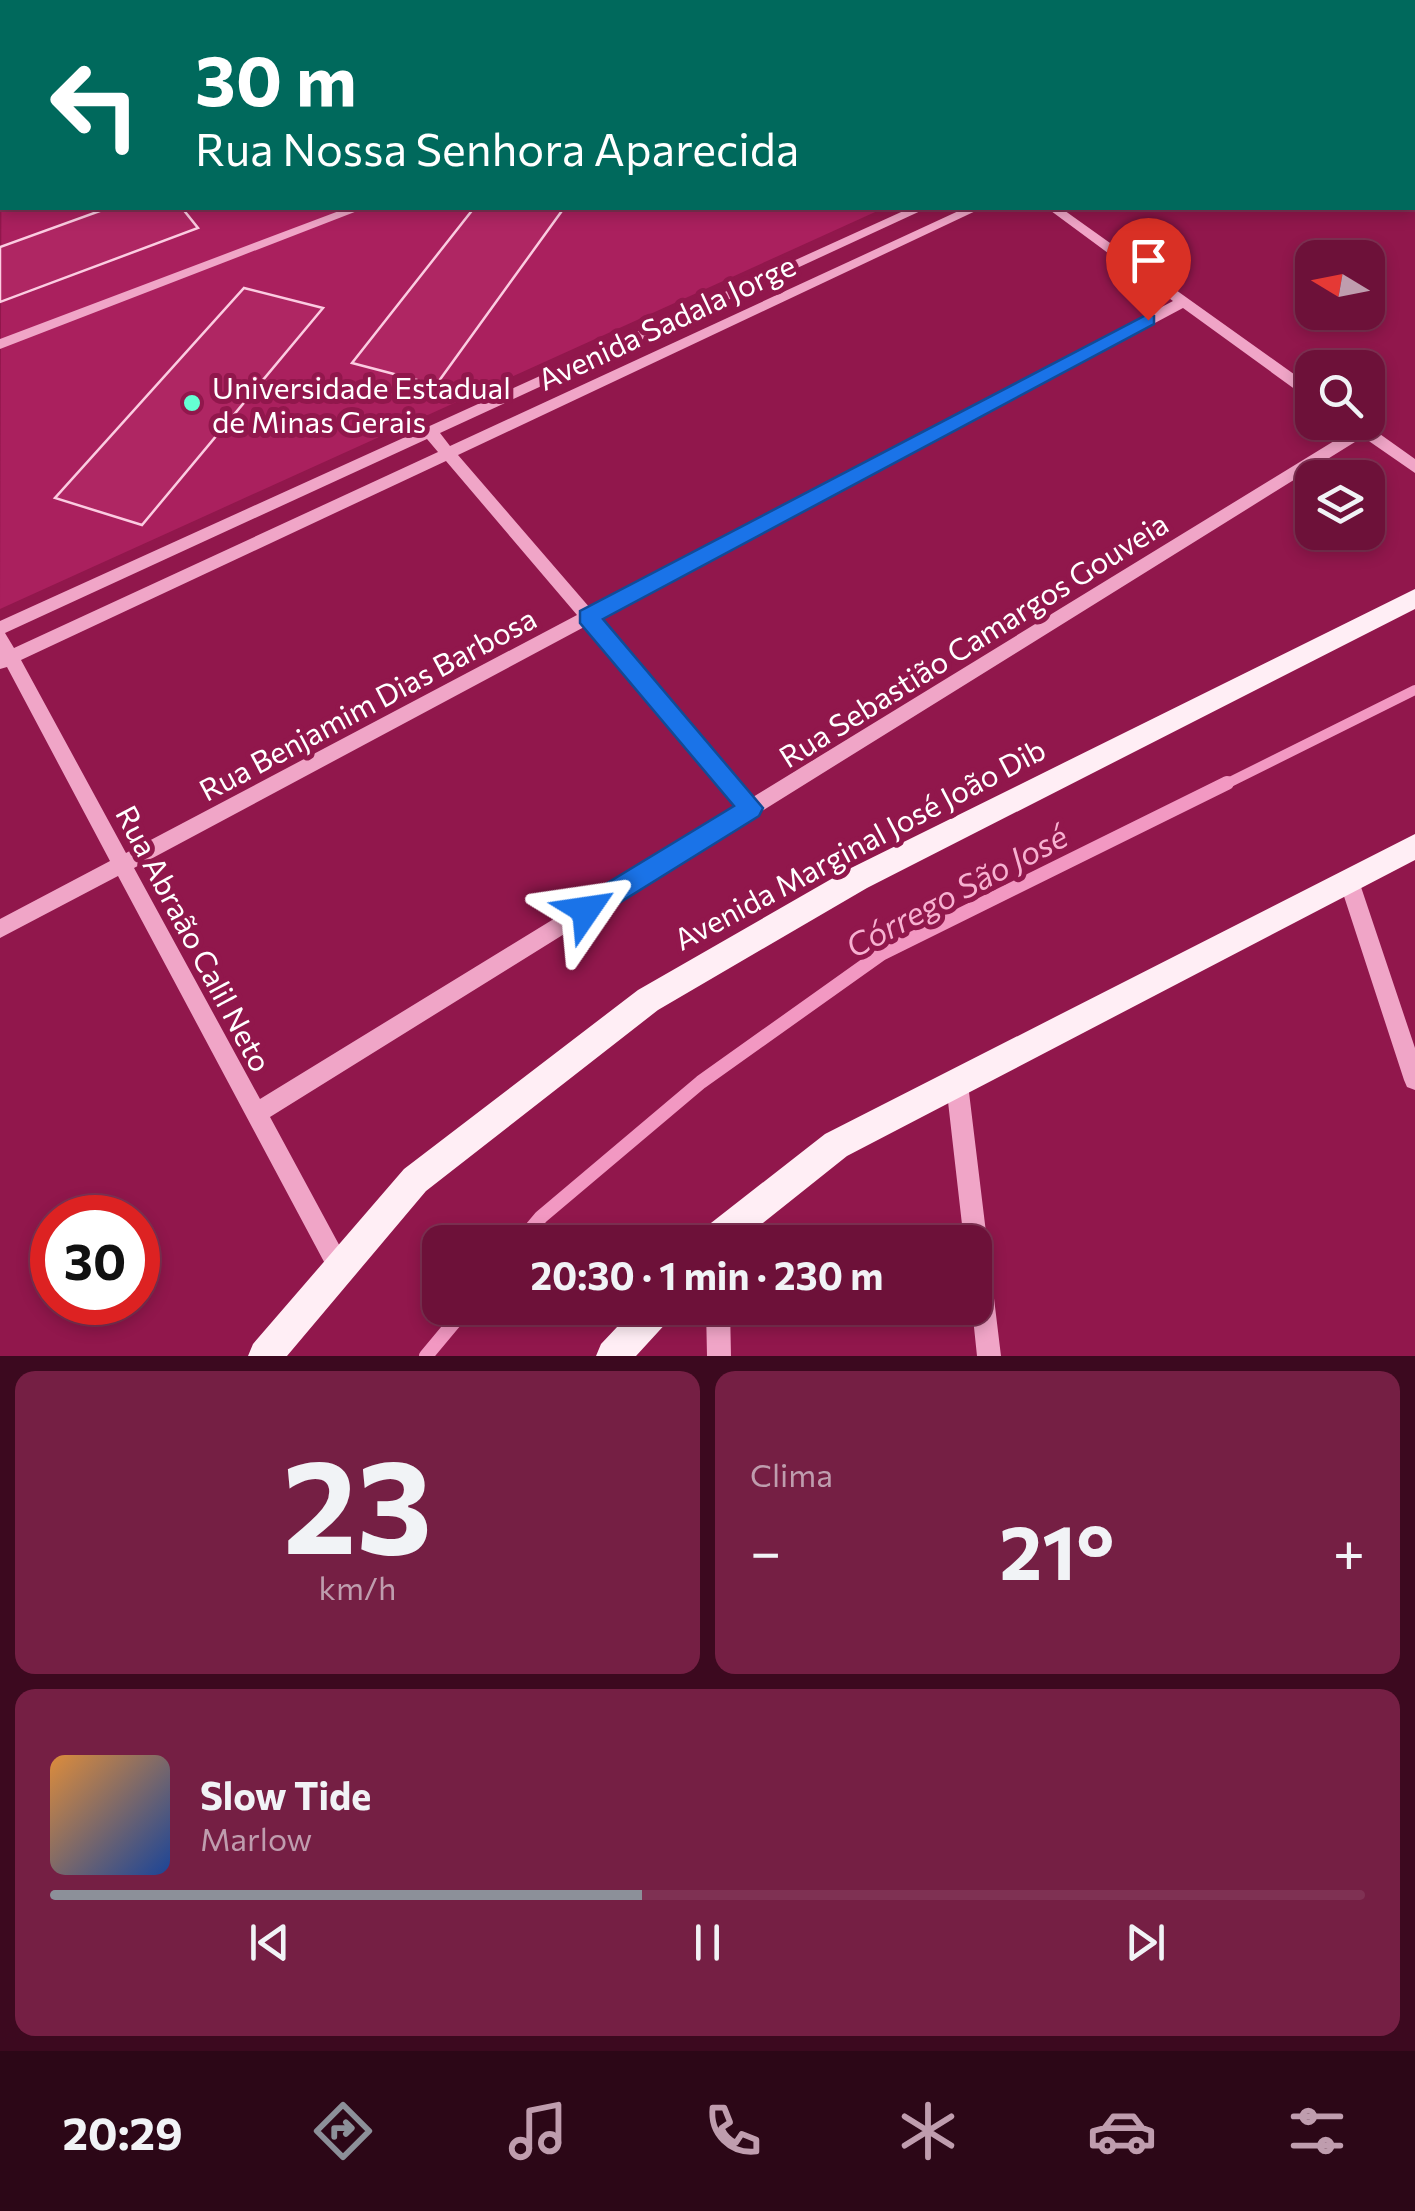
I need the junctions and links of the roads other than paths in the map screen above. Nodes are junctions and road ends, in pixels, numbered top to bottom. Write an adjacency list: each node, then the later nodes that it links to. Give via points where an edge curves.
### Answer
1 (353, 210): 6 (street)
2 (916, 210): 8 (street, Avenida Sadala Jorge)
3 (971, 210): 11 (street, Avenida Sadala Jorge)
4 (1056, 210): 5 (street)
5 (1183, 302): 7 (street); 14 (street, Rua Benjamim Dias Barbosa)
6 (0, 344)
7 (1295, 382)
8 (430, 432): 11 (street); 15 (street, Avenida Sadala Jorge)
9 (1336, 440): 18 (street, Rua Sebastião Camargos Gouveia)
10 (1377, 440): 12 (street)
11 (448, 453): 14 (street); 17 (street, Avenida Sadala Jorge)
12 (1415, 468)
13 (1415, 598): 27 (main road, Avenida Marginal José João Dib, via 857,879 648,1000 415,1180)
14 (588, 617): 18 (street); 20 (street, Rua Benjamim Dias Barbosa)
15 (0, 628)
16 (0, 638): 17 (street, Rua Abraão Calil Neto)
17 (5, 660): 20 (street, Rua Abraão Calil Neto)
18 (751, 808): 25 (street, Rua Sebastião Camargos Gouveia)
19 (1415, 846): 21 (main road)
20 (121, 864): 22 (street, Rua Benjamim Dias Barbosa); 25 (street, Rua Abraão Calil Neto)
21 (1349, 881): 23 (street); 24 (main road)
22 (0, 929)
23 (1415, 1080)
24 (957, 1084): 26 (main road, via 836,1145); 33 (street)
25 (255, 1114): 27 (street, Rua Abraão Calil Neto)
26 (737, 1225)
27 (338, 1265): 30 (main road, Avenida Marginal José João Dib)
28 (641, 1325): 31 (main road)
29 (718, 1325): 32 (street)
30 (265, 1356)
31 (613, 1356)
32 (719, 1356)
33 (989, 1356)

